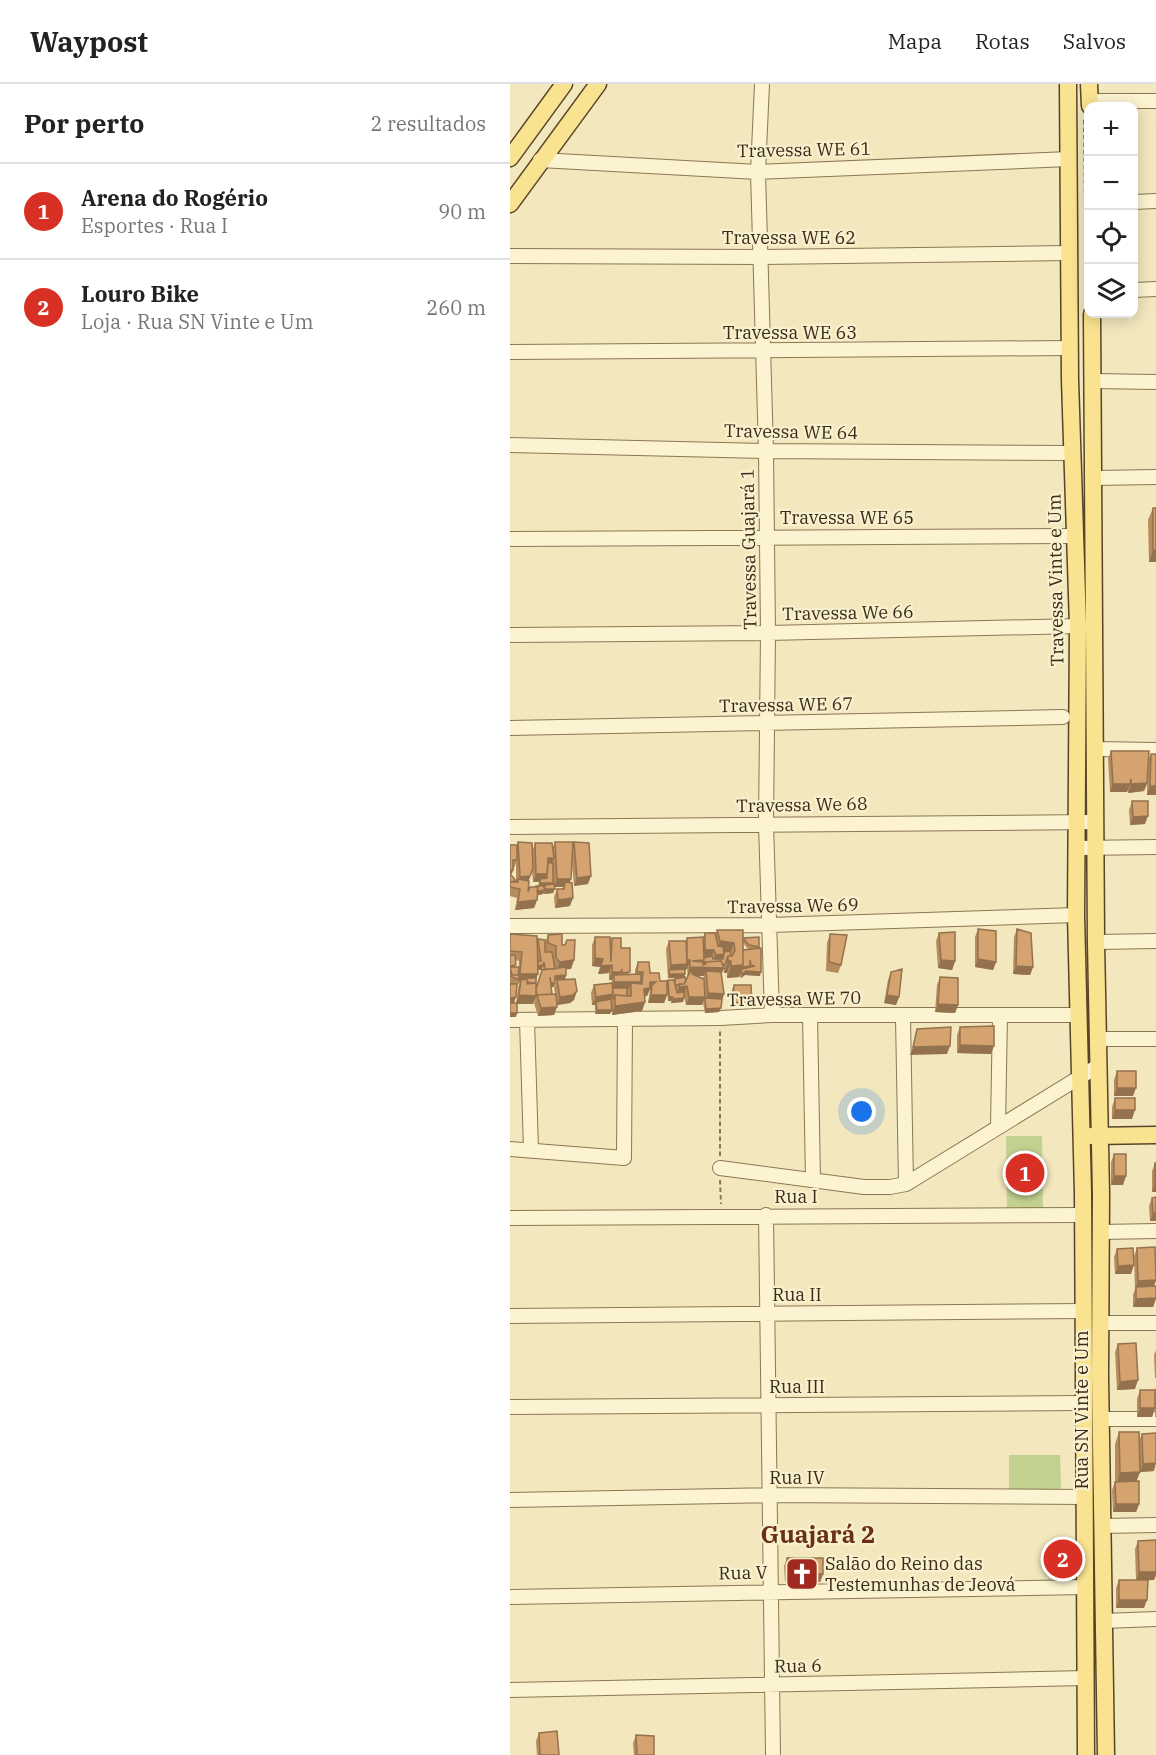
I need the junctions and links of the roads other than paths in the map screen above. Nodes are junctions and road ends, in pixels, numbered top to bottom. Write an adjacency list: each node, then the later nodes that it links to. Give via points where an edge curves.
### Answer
1 (564, 84): 7 (main road)
2 (598, 84): 9 (main road)
3 (762, 84): 10 (street, Travessa Guajará 1)
4 (1068, 84): 8 (main road, Travessa Vinte e Um)
5 (1090, 97): 6 (street)
6 (1156, 100)
7 (510, 158)
8 (1069, 159): 10 (street, Travessa WE 61); 14 (main road, Travessa Vinte e Um)
9 (540, 160): 10 (street, Travessa WE 61); 13 (main road)
10 (758, 171): 16 (street, Travessa Guajará 1)
11 (1156, 201): 12 (street)
12 (1138, 202)
13 (510, 204)
14 (1069, 253): 16 (street, Travessa WE 62); 20 (main road, Travessa Vinte e Um)
15 (510, 256): 16 (street, Travessa WE 62)
16 (762, 257): 21 (street, Travessa Guajará 1)
17 (1156, 289): 18 (street)
18 (1138, 290)
19 (1092, 318): 23 (main road, Travessa Vinte e Um)
20 (1070, 348): 21 (street, Travessa WE 63); 27 (main road, Travessa Vinte e Um)
21 (764, 351): 22 (street, Travessa WE 63); 26 (street, Travessa Guajará 1)
22 (510, 352)
23 (1092, 381): 24 (street); 29 (main road, Travessa Vinte e Um)
24 (1156, 382)
25 (510, 445): 26 (street, Travessa WE 64)
26 (766, 451): 27 (street, Travessa WE 64); 30 (street, Travessa Guajará 1)
27 (1071, 453): 31 (main road, Travessa Vinte e Um)
28 (1156, 477): 29 (street)
29 (1093, 478): 39 (main road, Travessa Vinte e Um)
30 (766, 536): 31 (street, Travessa WE 65); 32 (street, Travessa WE 65); 34 (street, Travessa Guajará 1)
31 (1076, 536): 33 (main road, Travessa Vinte e Um)
32 (510, 539)
33 (1078, 626): 34 (street, Travessa We 66); 41 (main road, Travessa Vinte e Um)
34 (768, 633): 35 (street, Travessa We 66); 37 (street, Travessa Guajará 1)
35 (510, 635)
36 (1063, 717): 37 (street, Travessa WE 67)
37 (766, 723): 38 (street, Travessa WE 67); 45 (street, Travessa Guajará 1)
38 (510, 728)
39 (1095, 749): 40 (street); 42 (main road, Travessa Vinte e Um)
40 (1156, 750)
41 (1077, 774): 42 (main road); 43 (main road, Travessa Vinte e Um)
42 (1095, 774): 44 (main road, Travessa Vinte e Um)
43 (1076, 821): 44 (street, Travessa We 68); 45 (street, Travessa We 68); 49 (main road, Travessa Vinte e Um)
44 (1095, 822): 47 (main road, Travessa Vinte e Um)
45 (766, 824): 46 (street, Travessa We 68); 53 (street, Travessa Guajará 1)
46 (510, 826)
47 (1096, 847): 48 (street); 49 (street); 51 (main road, Travessa Vinte e Um)
48 (1156, 847)
49 (1078, 848): 50 (main road, Travessa Vinte e Um)
50 (1077, 886): 51 (main road); 52 (main road, Travessa Vinte e Um)
51 (1096, 887): 56 (main road, Travessa Vinte e Um)
52 (1076, 915): 53 (street, Travessa We 69); 60 (main road, Travessa Vinte e Um)
53 (770, 925): 54 (street, Travessa We 69); 57 (street, Travessa Guajará 1)
54 (510, 926)
55 (1156, 941): 56 (street)
56 (1096, 942): 65 (main road, Travessa Vinte e Um)
57 (772, 1015): 58 (street, Travessa WE 70); 64 (street, Travessa WE 70)
58 (810, 1015): 61 (street, Travessa WE 70); 76 (street)
59 (1000, 1015): 60 (street, Travessa WE 70); 61 (street, Travessa WE 70); 69 (street)
60 (1079, 1015): 68 (main road, Travessa Vinte e Um)
61 (903, 1017): 77 (street)
62 (510, 1020): 63 (street, Travessa WE 70)
63 (527, 1020): 64 (street, Travessa WE 70); 74 (street)
64 (625, 1020): 74 (street, via 624,1158)
65 (1098, 1039): 66 (street); 67 (main road, Travessa Vinte e Um)
66 (1156, 1039)
67 (1098, 1066): 68 (street); 71 (main road, Rua SN Vinte e Um)
68 (1080, 1076): 69 (street); 70 (main road, Rua SN Vinte e Um)
69 (998, 1126): 77 (street)
70 (1081, 1136): 71 (main road); 79 (main road, Rua SN Vinte e Um)
71 (1100, 1136): 72 (main road); 82 (main road, Rua SN Vinte e Um)
72 (1156, 1136)
73 (510, 1149): 74 (street)
74 (531, 1150)
75 (720, 1168): 76 (street)
76 (813, 1180): 77 (street, via 877,1188)
77 (906, 1184)
78 (766, 1215): 79 (street, Rua I); 80 (street, Rua I); 84 (street)
79 (1082, 1215): 83 (main road, Rua SN Vinte e Um)
80 (510, 1218)
81 (1156, 1231): 82 (street)
82 (1101, 1232): 86 (main road, Rua SN Vinte e Um)
83 (1084, 1311): 84 (street, Rua II); 88 (main road, Rua SN Vinte e Um)
84 (768, 1313): 85 (street, Rua II); 89 (street)
85 (510, 1316)
86 (1102, 1323): 87 (street); 91 (main road, Rua SN Vinte e Um)
87 (1156, 1323)
88 (1083, 1403): 89 (street, Rua III); 94 (main road, Rua SN Vinte e Um)
89 (770, 1405): 90 (street, Rua III); 93 (street)
90 (510, 1407)
91 (1101, 1419): 92 (street); 97 (main road, Rua SN Vinte e Um)
92 (1156, 1419)
93 (771, 1496): 94 (street, Rua IV); 95 (street, Rua IV); 99 (street)
94 (1084, 1497): 98 (main road, Rua SN Vinte e Um)
95 (510, 1500)
96 (1156, 1525): 97 (street)
97 (1102, 1526): 102 (main road, Rua SN Vinte e Um)
98 (1085, 1587): 99 (street, Rua V); 103 (main road, Rua SN Vinte e Um)
99 (772, 1590): 100 (street, Rua V); 104 (street)
100 (510, 1597)
101 (1156, 1619): 102 (street)
102 (1103, 1621): 108 (main road, Rua SN Vinte e Um)
103 (1086, 1678): 104 (street, Rua 6); 107 (main road, Rua SN Vinte e Um)
104 (772, 1684): 105 (street, Rua 6); 106 (street)
105 (510, 1690)
106 (773, 1755)
107 (1086, 1755)
108 (1106, 1755)

